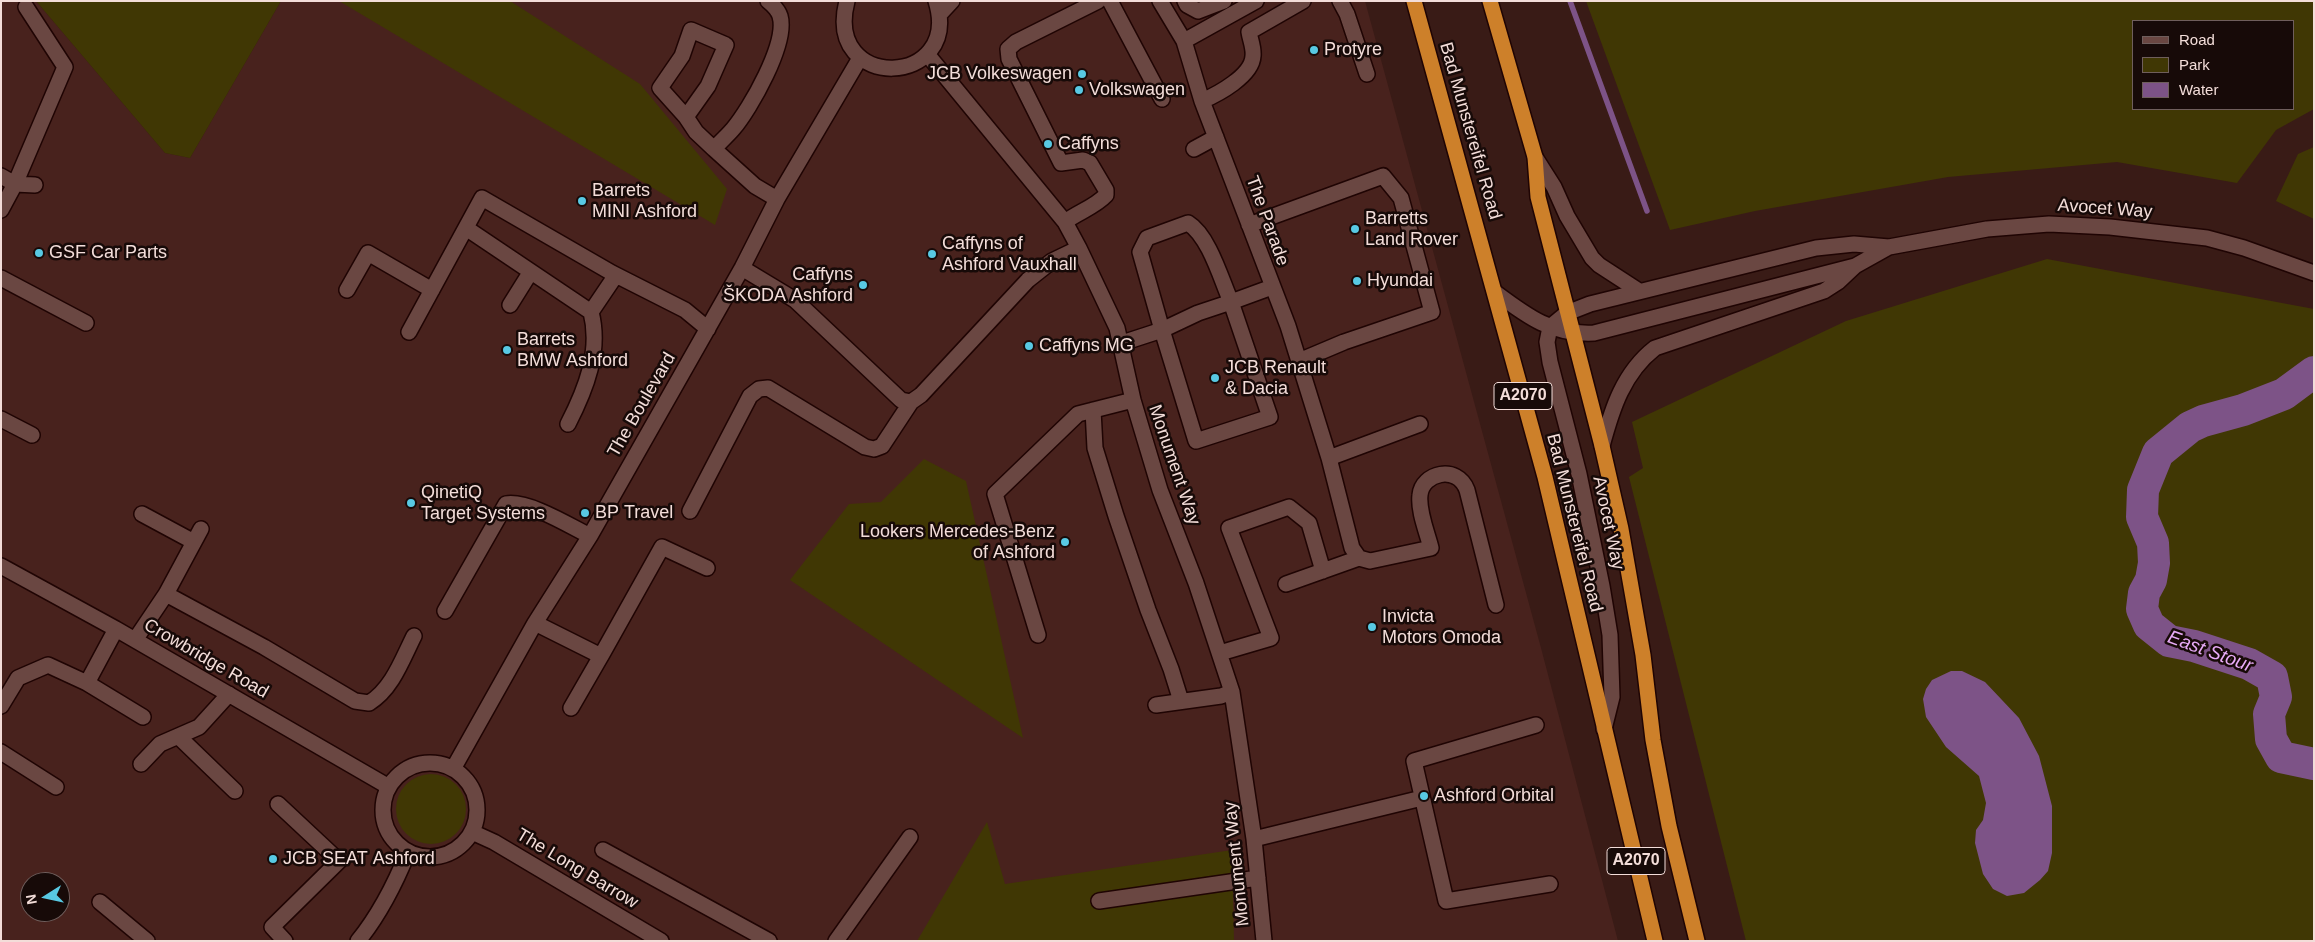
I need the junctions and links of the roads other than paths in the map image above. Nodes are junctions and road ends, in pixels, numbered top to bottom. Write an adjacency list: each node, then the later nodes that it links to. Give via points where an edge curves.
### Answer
1 (768, 1): 24 (street, via 780,17 778,48 754,99)
2 (847, 1): 18 (street, via 843,29 849,45)
3 (952, 1): 15 (street)
4 (1098, 1): 32 (street, via 1008,49 1009,59 1061,163 1083,160 1090,163 1106,190 1101,201)
5 (1110, 1): 20 (street)
6 (1160, 1): 16 (street, The Parade)
7 (1185, 1): 8 (street, via 1198,11)
8 (1224, 1)
9 (1256, 1): 16 (street)
10 (1303, 1): 21 (street, via 1249,32 1253,56 1250,65 1229,88)
11 (1340, 1): 19 (street)
12 (1414, 1): 47 (highway, Bad Munstereifel Road / A2070)
13 (1490, 1): 26 (highway, A2070)
14 (26, 7): 28 (street, via 65,67)
15 (938, 8): 17 (street, via 940,31)
16 (1184, 42): 21 (street, The Parade)
17 (928, 54): 18 (street, via 914,65 892,70 875,67); 32 (street, Monument Way)
18 (860, 58): 30 (street, The Boulevard)
19 (1367, 74)
20 (1162, 99)
21 (1202, 101): 23 (street, The Parade)
22 (686, 117): 22 (street, via 708,86 726,45 691,30 682,56 660,88); 24 (street)
23 (1216, 137): 25 (street); 33 (street, The Parade)
24 (714, 149): 30 (street, via 755,186)
25 (1194, 149)
26 (1534, 157): 46 (street, via 1554,186 1567,216 1592,258); 51 (highway, A2070, via 1538,197)
27 (1, 176): 28 (street)
28 (15, 184): 29 (street); 31 (street)
29 (35, 185)
30 (777, 199): 38 (street, The Boulevard)
31 (1, 210)
32 (1065, 222): 36 (street, Monument Way)
33 (1249, 225): 43 (street, The Parade); 59 (street, via 1384,176 1401,198 1432,312 1344,342)
34 (466, 228): 39 (street); 41 (street, via 482,198); 45 (street)
35 (1889, 247): 37 (street, Avocet Way); 40 (street, Avocet Way, via 1987,229 2050,224 2110,227 2206,238); 46 (street, Avocet Way, via 1854,244 1816,248)
36 (1080, 248): 58 (street, Monument Way, via 1116,328); 61 (street, via 1052,262 1028,280 921,396)
37 (1855, 266): 57 (street, Avocet Way, via 1616,328); 67 (street, Avocet Way, via 1824,291 1655,348 1643,357 1619,391)
38 (742, 268): 54 (street, The Boulevard); 61 (street, via 794,300 901,400)
39 (530, 273): 49 (street); 50 (street)
40 (2314, 273)
41 (616, 275): 50 (street); 54 (street, via 685,310)
42 (1, 278): 52 (street)
43 (1272, 287): 48 (street); 59 (street, The Parade)
44 (347, 290): 45 (street, via 368,253)
45 (432, 290): 56 (street)
46 (1639, 291): 51 (street, Avocet Way)
47 (1496, 293): 53 (street, Avocet Way, via 1525,315); 96 (highway, Bad Munstereifel Road / A2070, via 1546,477)
48 (1231, 302): 55 (street); 55 (street, via 1197,229 1188,222 1147,238 1140,252); 55 (street, via 1270,417 1196,441)
49 (510, 305)
50 (591, 312): 64 (street, via 595,338 592,359 584,392)
51 (1567, 313): 53 (street, Avocet Way); 57 (highway, A2070)
52 (86, 323)
53 (1550, 326): 57 (street, Avocet Way); 96 (street, Avocet Way, via 1547,342 1550,362 1579,474 1610,635 1612,697)
54 (708, 329): 71 (street, The Boulevard)
55 (1162, 330): 58 (street)
56 (409, 332)
57 (1572, 334): 67 (highway, A2070)
58 (1119, 344): 60 (street, Monument Way)
59 (1299, 362): 68 (street, The Parade)
60 (1132, 400): 62 (street); 85 (street, Monument Way, via 1160,490)
61 (911, 402): 69 (street, via 882,446 874,449 865,447 782,395 768,388 759,389 750,396)
62 (1094, 410): 82 (street, via 1078,414 995,494); 90 (street, via 1095,448)
63 (1, 419): 66 (street)
64 (568, 424)
65 (1420, 424): 68 (street)
66 (32, 435)
67 (1602, 446): 123 (highway, A2070, via 1643,655 1653,740 1669,826)
68 (1330, 458): 72 (street, The Parade)
69 (690, 511)
70 (142, 514): 77 (street, via 197,536)
71 (590, 536): 79 (street, via 550,515 513,503 506,504); 80 (street, The Boulevard)
72 (1355, 553): 75 (street); 78 (street, via 1370,561 1432,548 1420,493 1423,485 1438,475 1456,475 1463,480 1467,490)
73 (1, 566): 81 (street, Crowbridge Road)
74 (707, 568): 86 (street, via 662,547)
75 (1323, 571): 76 (street); 85 (street, via 1309,522 1289,507 1230,528 1271,638)
76 (1286, 584)
77 (166, 594): 83 (street, via 264,646 355,701 369,703 379,697 390,683); 84 (street)
78 (1496, 605)
79 (445, 611)
80 (535, 623): 86 (street); 100 (street, The Boulevard)
81 (116, 629): 84 (street, Crowbridge Road); 87 (street)
82 (1038, 635)
83 (414, 636)
84 (135, 640): 89 (street, Crowbridge Road)
85 (1220, 653): 88 (street, Monument Way)
86 (602, 656): 93 (street)
87 (87, 683): 92 (street, via 48,665 18,678); 94 (street)
88 (1232, 692): 90 (street); 108 (street, Monument Way)
89 (229, 694): 97 (street, via 199,728); 102 (street, Crowbridge Road)
90 (1181, 701): 91 (street)
91 (1156, 705)
92 (1, 706)
93 (571, 708)
94 (143, 717)
95 (1536, 725): 104 (street, via 1414,761)
96 (1604, 729): 122 (highway, Bad Munstereifel Road / A2070)
97 (178, 736): 99 (street, via 160,744); 103 (street)
98 (1, 752): 101 (street)
99 (141, 764)
100 (453, 769): 102 (street, via 425,763 410,767); 106 (street, via 473,790 477,818)
101 (56, 787)
102 (389, 787): 110 (street, via 385,799 385,823 390,835)
103 (234, 791)
104 (1422, 798): 108 (street); 112 (street, via 1446,901)
105 (278, 804): 116 (street, via 338,861 272,927)
106 (472, 832): 110 (street, via 451,853 422,857); 118 (street, The Long Barrow)
107 (910, 837): 120 (street)
108 (1254, 839): 111 (street, Monument Way)
109 (603, 850): 119 (street)
110 (408, 852): 117 (street, via 376,918)
111 (1258, 878): 113 (street); 121 (street, Monument Way)
112 (1550, 884)
113 (1099, 901)
114 (100, 902): 115 (street)
115 (147, 941)
116 (285, 941)
117 (358, 941)
118 (661, 941)
119 (769, 941)
120 (836, 941)
121 (1264, 941)
122 (1655, 941)
123 (1697, 941)

